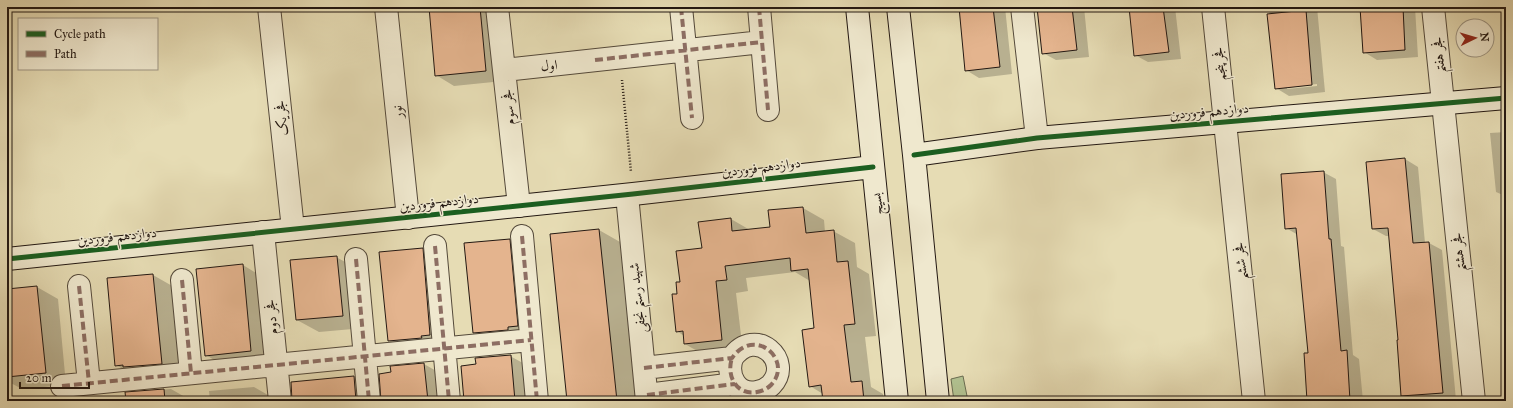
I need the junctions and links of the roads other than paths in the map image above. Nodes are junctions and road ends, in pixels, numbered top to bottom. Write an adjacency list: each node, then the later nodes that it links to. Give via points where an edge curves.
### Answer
1 (269, 7): 25 (street, فجر یک)
2 (386, 7): 24 (street, نور)
3 (497, 7): 13 (street, فجر سوم)
4 (681, 7): 12 (street)
5 (759, 7): 11 (street)
6 (857, 7): 21 (street, بسیج)
7 (898, 7): 20 (street)
8 (1022, 7): 19 (street)
9 (1213, 7): 18 (street, فجر پنجم)
10 (1433, 7): 15 (street, فجر هفتم)
11 (762, 42): 12 (street, اول); 16 (street)
12 (685, 50): 13 (street, اول); 17 (street)
13 (504, 70): 23 (street, فجر سوم)
14 (1506, 98): 15 (street, دوازدهم فروردین)
15 (1442, 102): 18 (street, دوازدهم فروردین); 51 (street, فجر هشتم)
16 (768, 110)
17 (692, 118)
18 (1226, 121): 19 (street, دوازدهم فروردین); 50 (street, فجر ششم)
19 (1037, 138): 20 (street, دوازدهم فروردین)
20 (914, 155): 49 (street)
21 (873, 167): 22 (street, دوازدهم فروردین); 48 (street, بسیج)
22 (630, 194): 23 (street, دوازدهم فروردین); 38 (street, شهید رستم نجفی)
23 (518, 206): 24 (street, دوازدهم فروردین)
24 (408, 218): 25 (street, دوازدهم فروردین)
25 (293, 229): 26 (street, دوازدهم فروردین)
26 (263, 232): 29 (street, دوازدهم فروردین); 37 (street, فجر دوم)
27 (522, 236): 33 (street)
28 (435, 246): 34 (street)
29 (7, 259)
30 (356, 259): 35 (street)
31 (182, 280): 39 (street)
32 (80, 286): 40 (street)
33 (531, 340): 34 (street); 47 (street)
34 (444, 348): 35 (street); 46 (street)
35 (366, 355): 37 (street); 45 (street)
36 (732, 358): 38 (street); 41 (street, via 730,373); 41 (street, via 742,347 758,344 771,352 778,366 774,382 761,392 745,391)
37 (276, 364): 39 (street); 44 (street, فجر دوم)
38 (644, 368): 43 (street, شهید رستم نجفی)
39 (191, 373): 40 (street)
40 (89, 383): 42 (street)
41 (735, 384): 43 (street)
42 (62, 386)
43 (647, 398)
44 (280, 401)
45 (369, 401)
46 (449, 401)
47 (537, 401)
48 (897, 401)
49 (938, 401)
50 (1254, 401)
51 (1474, 401)

